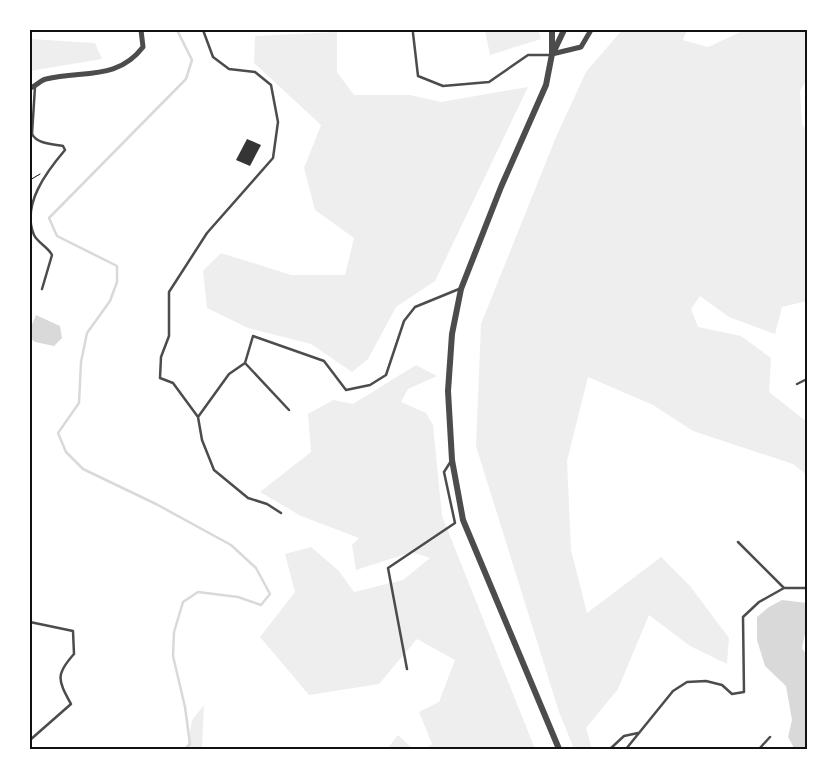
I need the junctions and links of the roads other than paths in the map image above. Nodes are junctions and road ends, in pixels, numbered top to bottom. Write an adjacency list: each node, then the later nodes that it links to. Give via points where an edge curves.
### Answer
1 (141, 30): 8 (street, via 143,47 121,68 44,79)
2 (203, 30): 15 (lane, via 213,57 229,69 255,72 271,85 278,122 273,158 207,233 169,292 169,336 160,357 160,378 173,384)
3 (552, 30): 7 (street)
4 (564, 30): 7 (street)
5 (591, 30): 7 (street, via 581,47)
6 (413, 33): 7 (lane, via 418,76 443,86 489,82 528,55)
7 (552, 54): 10 (street, via 546,85)
8 (32, 88): 9 (lane, via 34,138 63,146 65,150 37,188 32,206 34,234 52,255)
9 (42, 289)
10 (461, 289): 11 (lane, via 415,307 404,321 386,375 370,385 346,390 324,361 253,336); 16 (street, via 452,334 448,391)
11 (244, 362): 14 (lane); 15 (lane, via 229,374)
12 (807, 379): 13 (lane)
13 (797, 384)
14 (289, 410)
15 (198, 417): 17 (lane, via 202,440 214,470 248,498)
16 (452, 460): 22 (lane, via 444,472 455,523 388,568); 26 (street, via 463,520)
17 (281, 513)
18 (738, 542): 19 (lane)
19 (784, 588): 20 (lane); 23 (lane, via 759,602 742,618 744,692 732,694 722,685 706,681 687,682 673,691)
20 (807, 588)
21 (30, 622): 25 (lane, via 73,631 74,654 62,668 59,682 71,704)
22 (407, 670)
23 (640, 733): 27 (lane, via 624,736); 28 (lane)
24 (770, 737): 29 (lane)
25 (30, 740)
26 (559, 749)
27 (610, 749)
28 (626, 749)
29 (759, 749)

